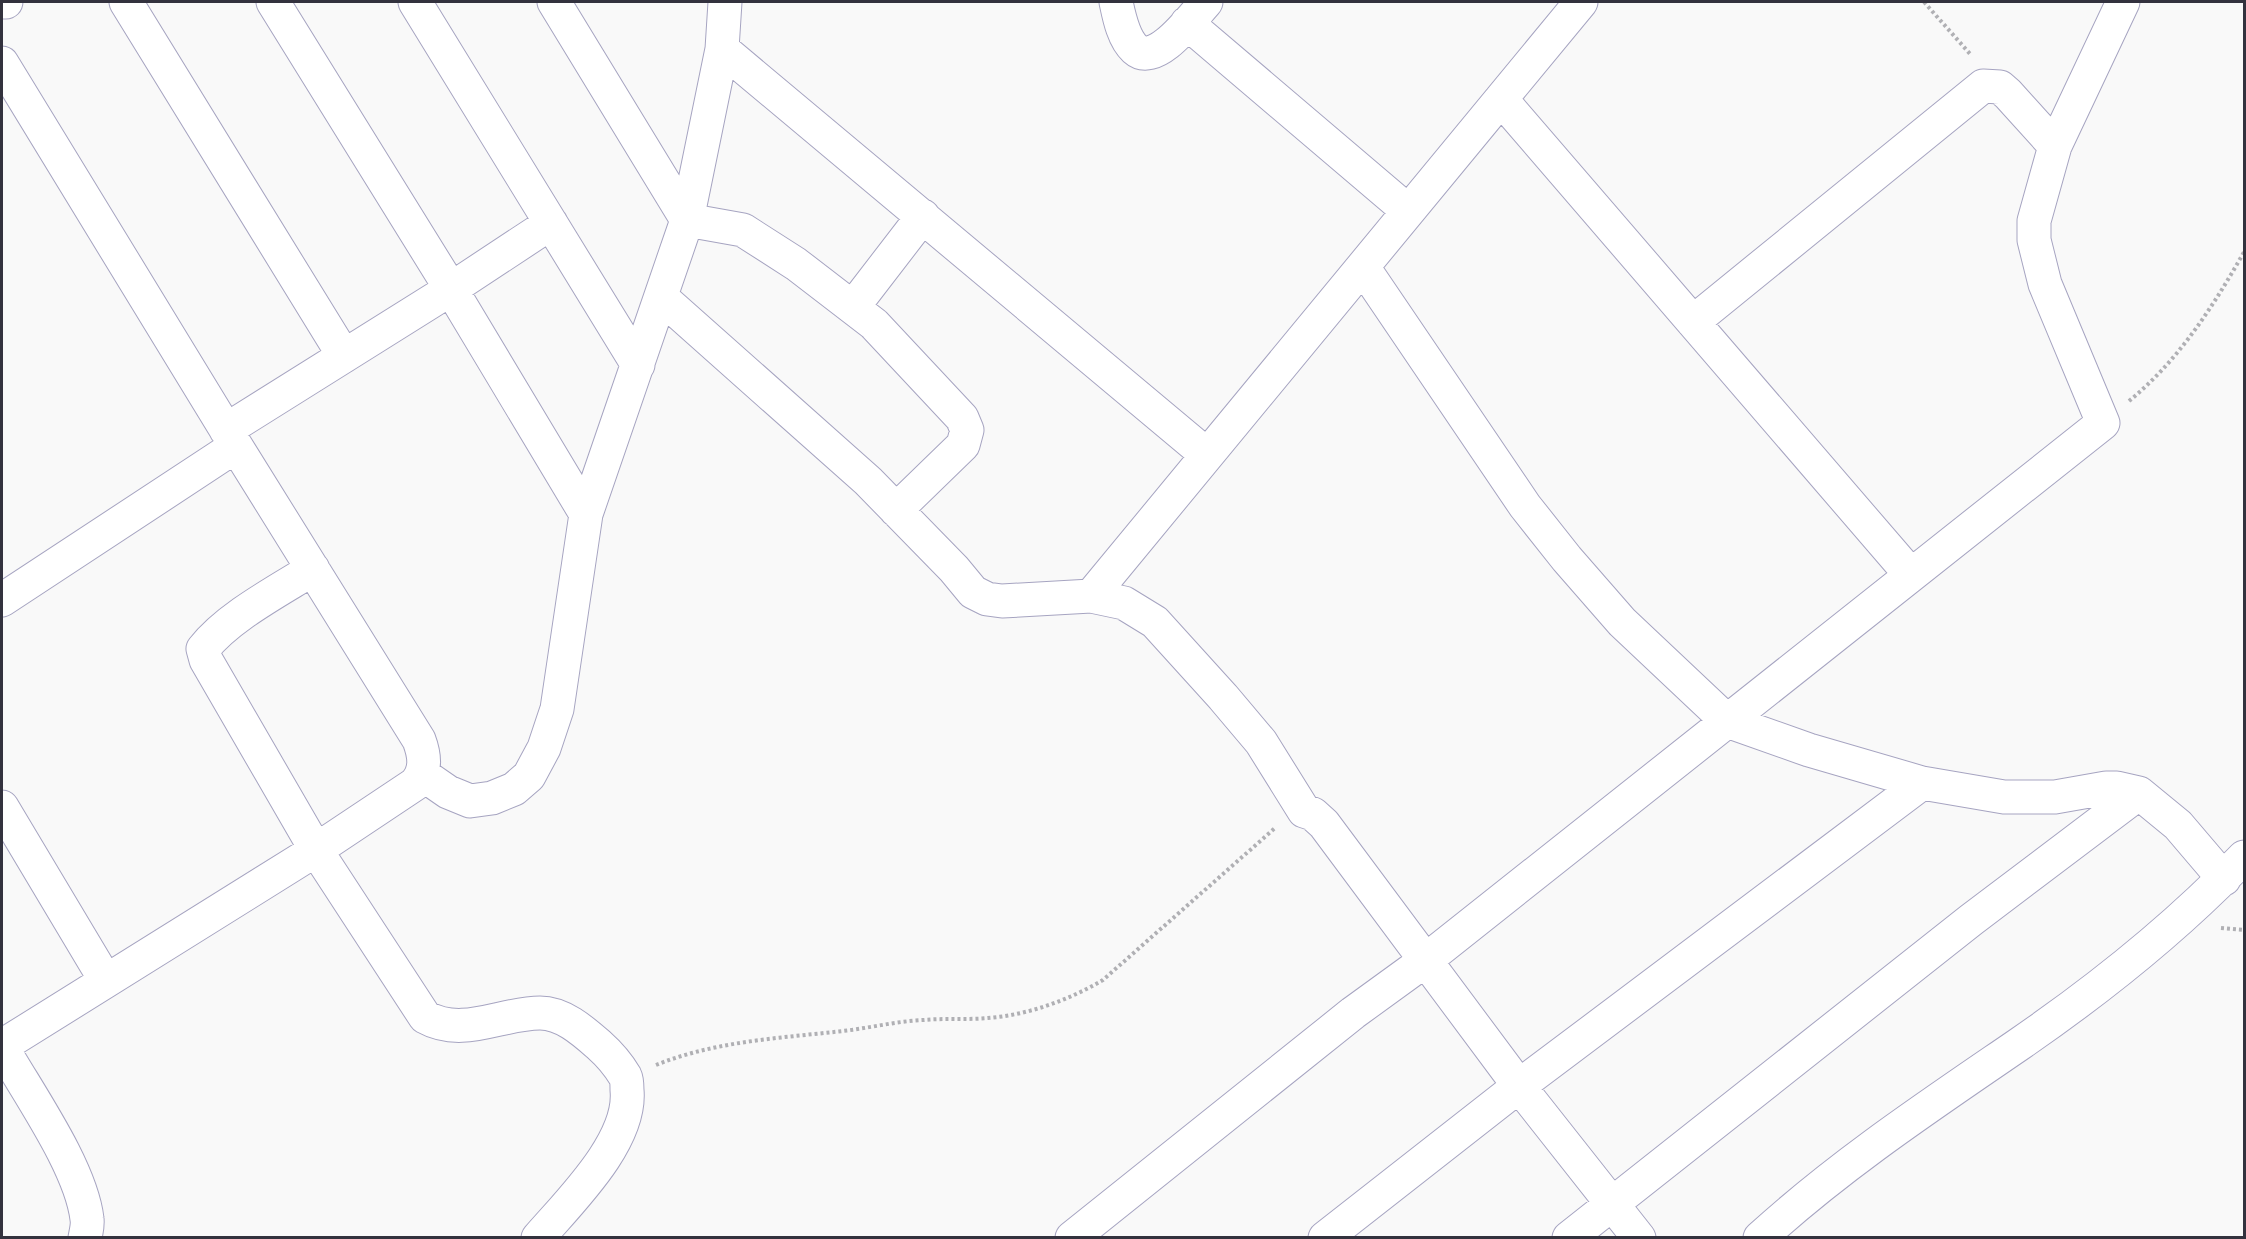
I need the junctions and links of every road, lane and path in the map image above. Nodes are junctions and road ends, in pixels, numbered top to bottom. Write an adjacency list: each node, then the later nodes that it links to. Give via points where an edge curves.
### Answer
1 (2, 2): 2 (street)
2 (6, 2)
3 (126, 2): 28 (street)
4 (273, 2): 24 (street)
5 (415, 2): 21 (street)
6 (554, 2): 20 (street)
7 (725, 2): 13 (street)
8 (1116, 2): 12 (street, via 1128,39 1143,54 1173,39)
9 (1581, 2): 16 (street)
10 (1924, 2): 15 (path)
11 (2123, 2): 17 (street)
12 (1196, 12): 18 (street)
13 (722, 49): 19 (street); 20 (street)
14 (2, 63): 31 (street)
15 (2000, 87): 17 (street); 27 (street, via 1983,87 1973,93)
16 (1501, 99): 18 (street); 27 (street)
17 (2055, 146): 30 (street, via 2034,221 2034,240 2045,284)
18 (1408, 211): 23 (street)
19 (923, 216): 26 (street); 32 (street)
20 (687, 220): 25 (street); 26 (street, via 743,230)
21 (551, 223): 24 (street); 29 (street)
22 (2244, 252): 30 (path, via 2198,327 2168,364)
23 (1363, 267): 32 (street); 39 (street, via 1525,506 1567,559 1622,622)
24 (451, 289): 28 (street); 34 (street)
25 (661, 297): 29 (street); 33 (street)
26 (854, 307): 33 (street, via 962,418 967,430 963,445)
27 (1693, 322): 36 (street)
28 (344, 356): 31 (street)
29 (638, 365): 34 (street)
30 (2103, 423): 36 (street)
31 (231, 438): 35 (street); 37 (street)
32 (1207, 455): 38 (street)
33 (897, 510): 38 (street, via 973,592 987,599)
34 (586, 514): 40 (street, via 557,709 544,748 529,776 514,789 470,801)
35 (313, 569): 40 (street, via 419,740 423,751); 45 (street, via 227,624 204,649 206,660)
36 (1911, 575): 39 (street)
37 (6, 586)
38 (1091, 596): 44 (street, via 1124,603 1155,622 1261,742)
39 (1726, 721): 41 (street); 47 (street)
40 (422, 774): 45 (street, via 415,784)
41 (1922, 783): 42 (street, via 2004,797 2055,797 2106,788); 51 (street)
42 (2139, 793): 46 (street); 52 (street, via 1971,920)
43 (2, 807): 48 (street)
44 (1304, 812): 47 (street, via 1324,824); 50 (path, via 1263,837 1103,980 1079,994 1020,1013 988,1018 922,1020 748,1041 677,1057)
45 (316, 850): 48 (street); 50 (street, via 424,1017 438,1024 462,1025 542,1012 573,1022 603,1048)
46 (2234, 868): 59 (street, via 2149,946 2019,1044 1875,1144)
47 (1426, 960): 51 (street); 55 (street, via 1353,1013)
48 (106, 981): 49 (street)
49 (2, 1047): 53 (street, via 59,1145 80,1190 87,1220)
50 (626, 1078): 54 (street, via 628,1105 619,1134)
51 (1519, 1086): 52 (street); 56 (street)
52 (1613, 1204): 57 (street); 58 (street)
53 (85, 1238)
54 (538, 1238)
55 (1072, 1238)
56 (1324, 1238)
57 (1569, 1238)
58 (1639, 1238)
59 (1760, 1238)

